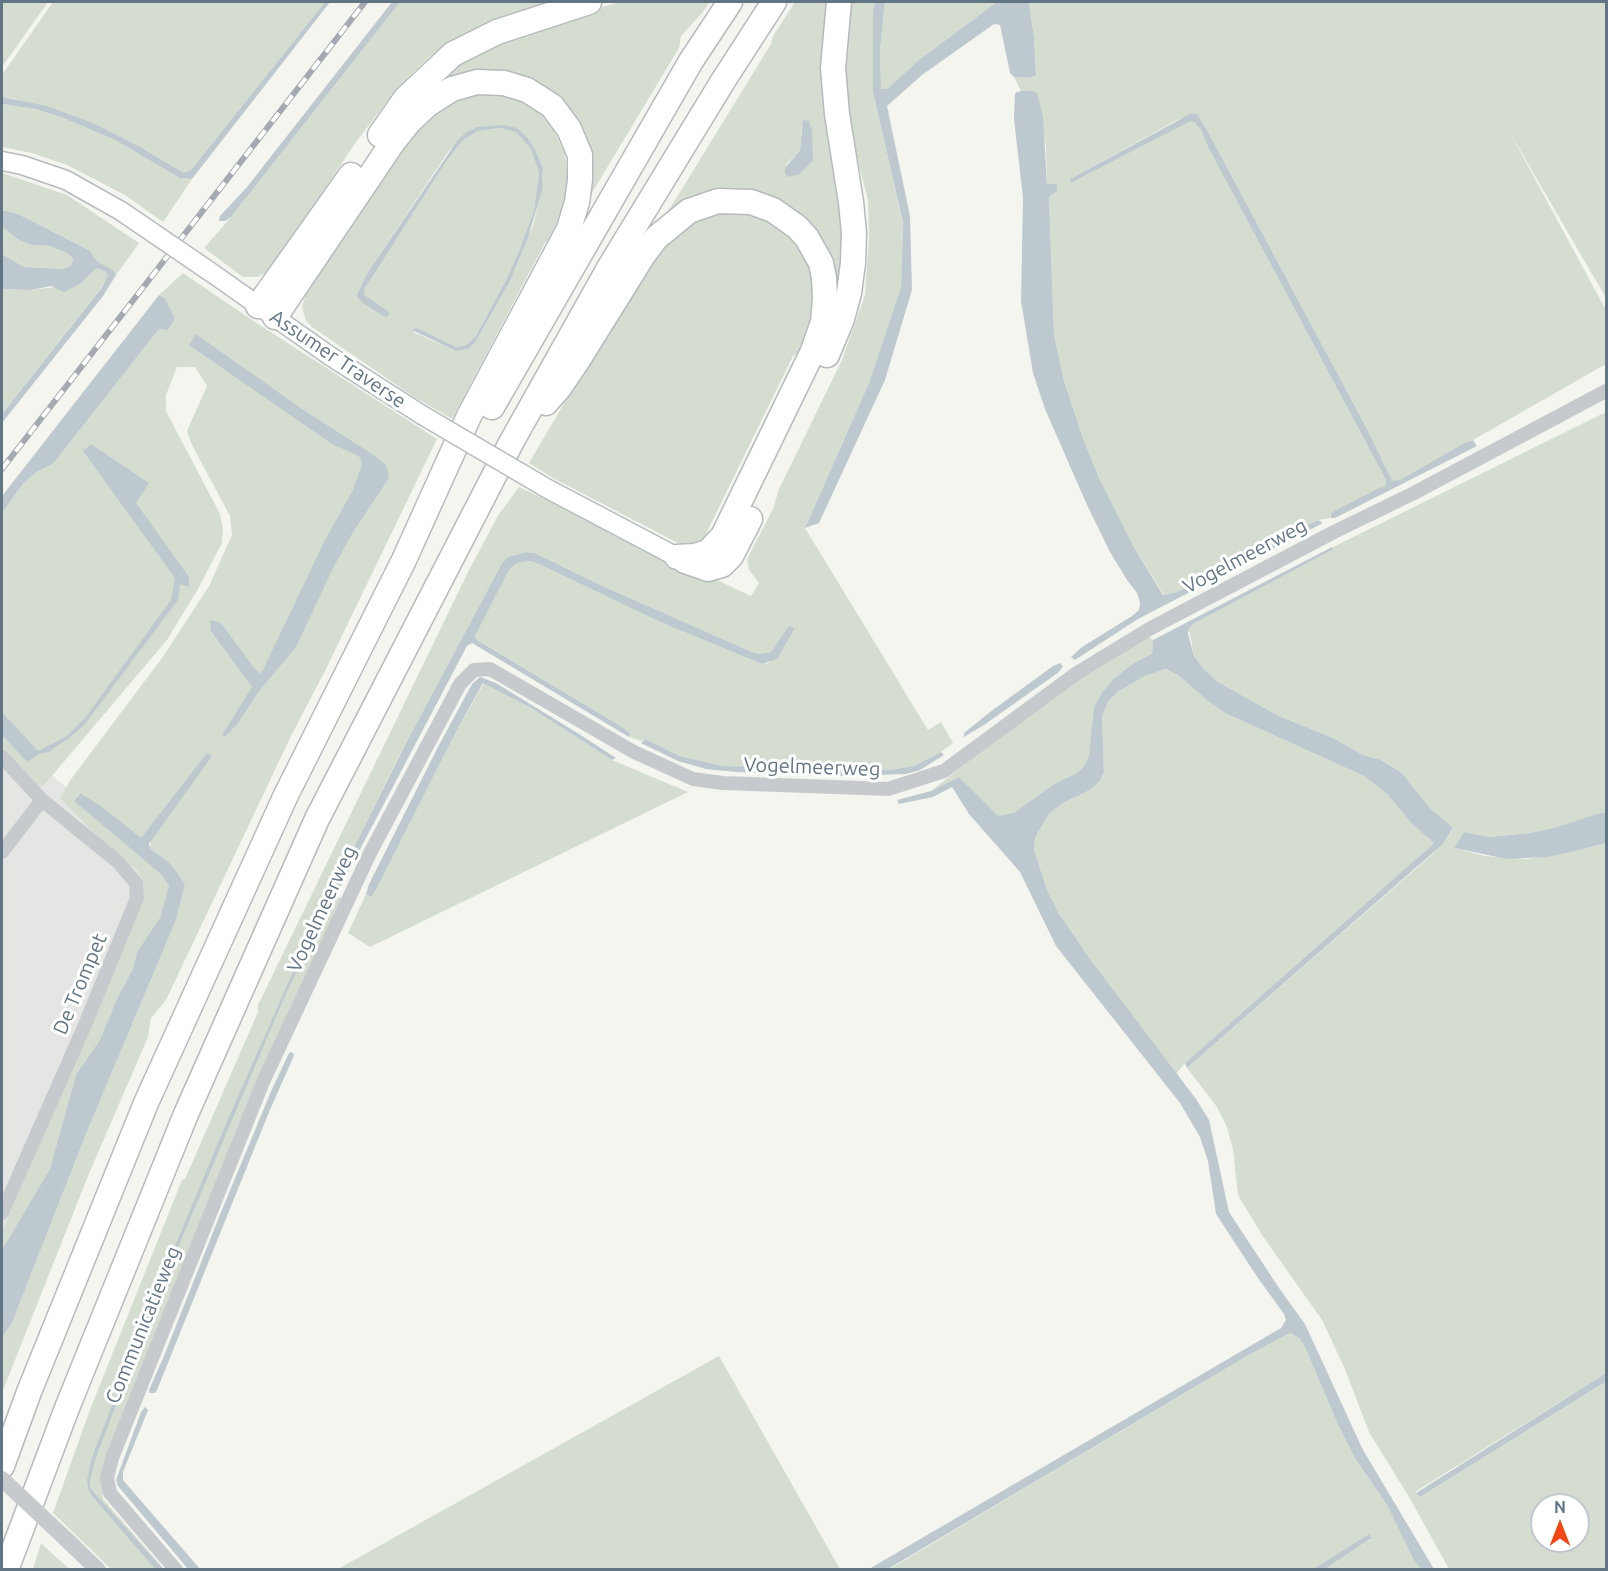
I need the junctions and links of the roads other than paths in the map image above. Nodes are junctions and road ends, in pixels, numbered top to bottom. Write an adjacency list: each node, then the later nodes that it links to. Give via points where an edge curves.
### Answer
1 (589, 2): 6 (highway, via 497,32 453,54 406,98)
2 (730, 2): 10 (highway, via 691,61)
3 (774, 2): 8 (highway, via 609,268)
4 (839, 2): 9 (highway, via 833,68 854,233 853,263 842,319 731,556 722,565 708,569)
5 (2, 161): 6 (main road, Assumer Traverse, bridge, via 66,180 121,211)
6 (266, 312): 9 (main road, Assumer Traverse, bridge, via 422,415 548,489); 10 (highway, via 393,142 428,105 453,89 477,82 504,83 527,90 552,106 569,129 580,155 577,202 569,229 469,416)
7 (1606, 391): 14 (street, Vogelmeerweg, via 1151,628 1077,673 944,771 888,789 693,779 634,752 490,669 474,670 460,684 370,853)
8 (512, 441): 9 (highway, via 559,388 644,254 674,222 689,211 718,201 751,202 785,218 807,238 820,263 824,278 823,322 813,351 723,536 708,552); 18 (highway, via 317,819 186,1114)
9 (677, 557)
10 (404, 560): 16 (highway, via 286,795 146,1103)
11 (2, 757): 12 (street, De Trompet)
12 (42, 800): 13 (street); 15 (street, De Trompet, via 118,862 136,883 137,898)
13 (2, 852)
14 (263, 1082): 22 (street, Communicatieweg, via 107,1479 110,1493)
15 (2, 1213)
16 (2, 1466)
17 (2, 1479): 21 (street, bridge)
18 (16, 1540): 19 (highway); 20 (highway)
19 (6, 1569)
20 (15, 1569)
21 (98, 1569)
22 (176, 1569)

